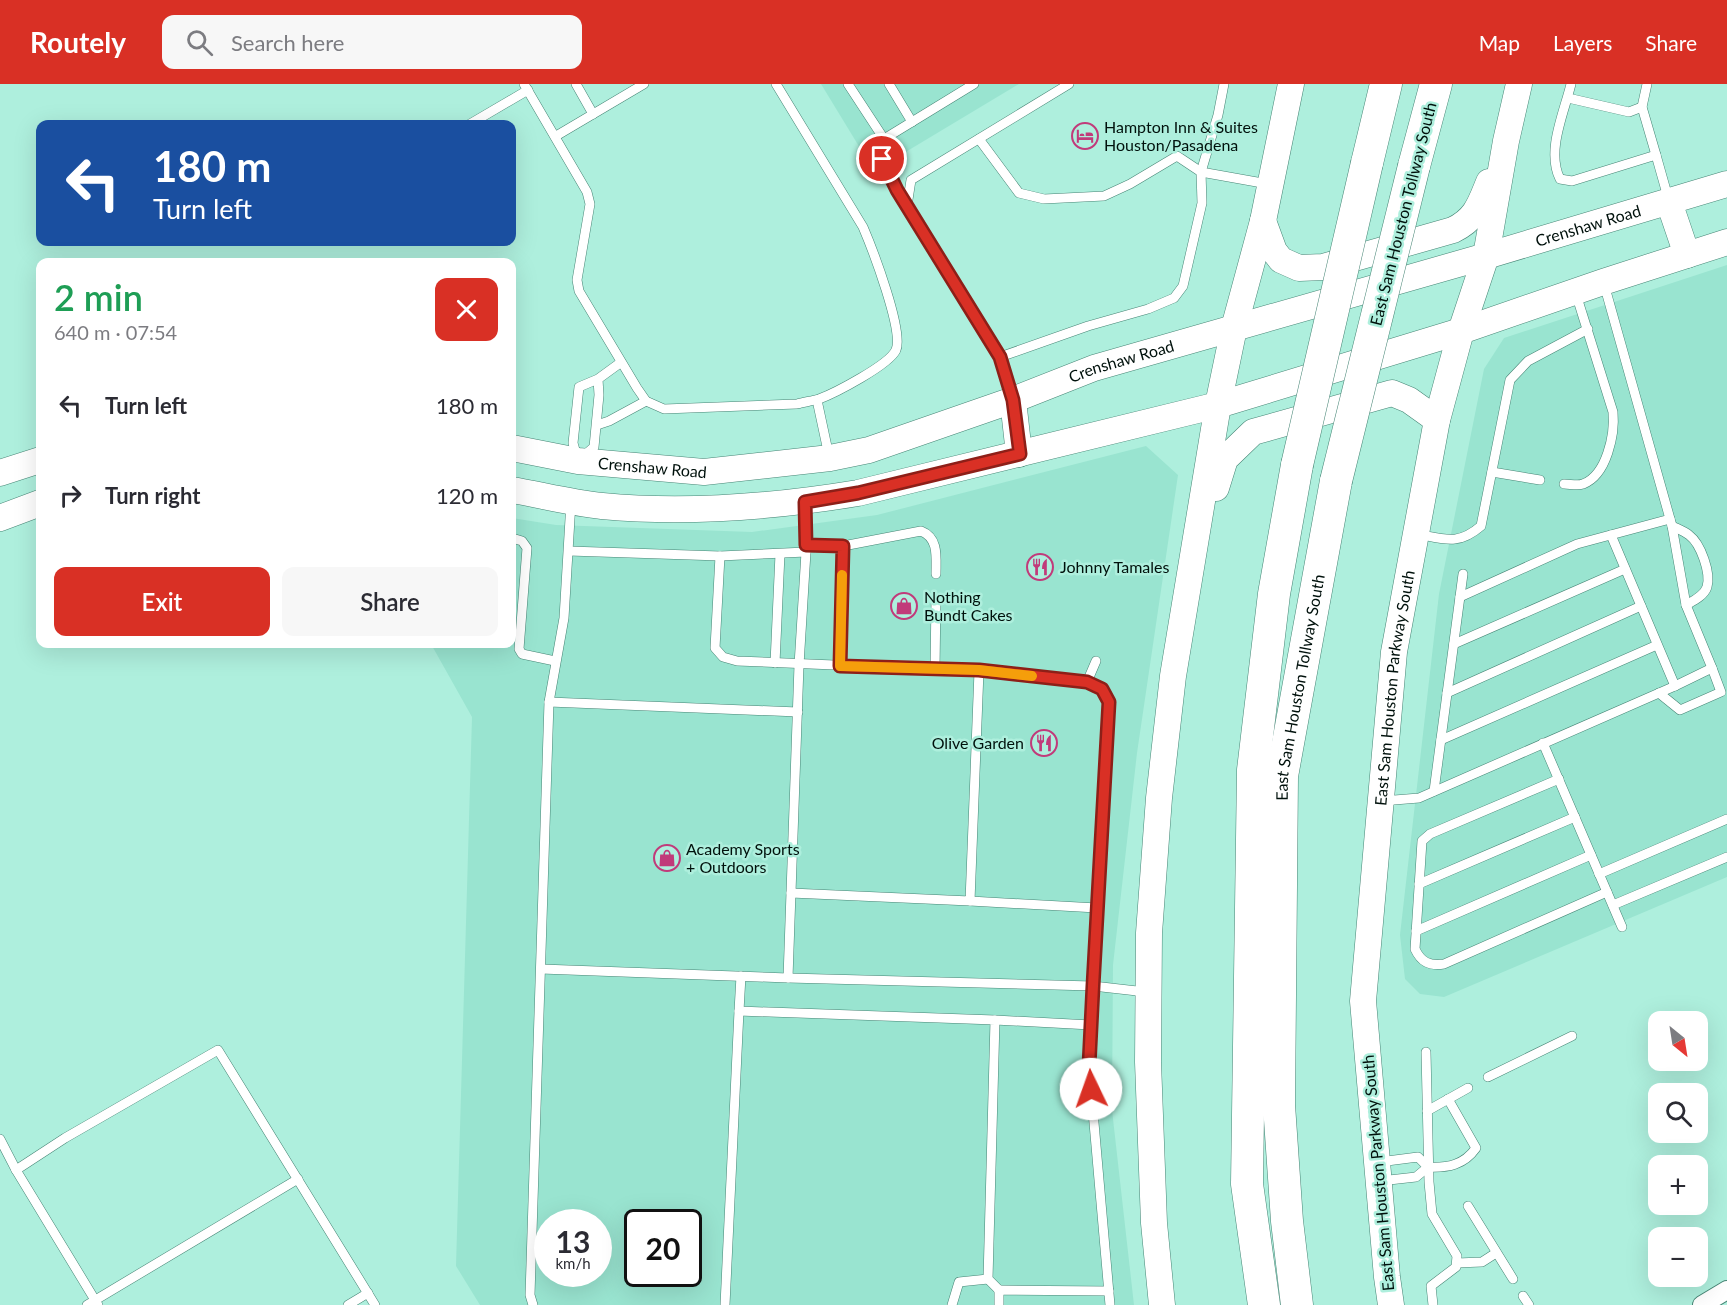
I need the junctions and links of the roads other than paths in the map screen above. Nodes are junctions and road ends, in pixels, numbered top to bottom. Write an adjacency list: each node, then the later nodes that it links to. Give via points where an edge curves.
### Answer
1 (644, 84): 18 (lane)
2 (776, 84): 43 (lane, via 863,227 897,332 897,348 890,359)
3 (848, 84): 23 (lane)
4 (889, 84): 20 (lane)
5 (974, 84): 20 (lane)
6 (1069, 84): 22 (lane)
7 (1224, 84): 26 (lane)
8 (1291, 84): 27 (main road)
9 (1386, 84): 133 (highway, East Sam Houston Tollway South, bridge, via 1297,465 1274,594 1253,770)
10 (1436, 84): 135 (highway, East Sam Houston Tollway South, bridge, via 1336,481 1281,776 1279,1105)
11 (1519, 84): 24 (main road, East Sam Houston Parkway South)
12 (1571, 84): 16 (lane)
13 (1647, 84): 17 (lane)
14 (578, 85): 18 (lane)
15 (526, 87): 19 (lane); 21 (lane)
16 (1568, 98): 17 (lane, via 1629,112); 25 (lane, via 1555,147 1555,169 1560,179 1572,181)
17 (1642, 107): 25 (lane)
18 (593, 114): 21 (lane)
19 (476, 120)
20 (912, 122): 23 (lane)
21 (556, 136): 41 (lane, via 588,192 590,204 577,280 579,291)
22 (979, 139): 26 (lane, via 1019,193 1044,199 1104,196 1177,156); 30 (lane, via 911,180)
23 (884, 140): 30 (lane, via 882,159)
24 (1506, 141): 31 (main road, via 1477,210 1466,224 1453,230 1323,267 1299,268 1281,261); 34 (main road, East Sam Houston Parkway South)
25 (1656, 155): 29 (lane)
26 (1201, 172): 27 (lane); 40 (lane, via 1202,203 1183,286 1174,298)
27 (1270, 184): 31 (main road)
28 (1727, 184): 29 (main road, Crenshaw Road)
29 (1669, 202): 33 (main road); 34 (main road, Crenshaw Road)
30 (907, 206): 40 (lane)
31 (1263, 221): 37 (main road)
32 (1727, 242): 33 (main road)
33 (1687, 255): 35 (main road)
34 (1486, 256): 37 (main road, Crenshaw Road); 39 (main road, East Sam Houston Parkway South)
35 (1603, 282): 36 (main road); 63 (lane)
36 (1575, 292): 38 (lane); 39 (main road)
37 (1234, 328): 44 (main road, Crenshaw Road, via 1094,368); 46 (main road)
38 (1588, 329): 54 (lane, via 1528,361 1510,380); 57 (lane, via 1614,421 1606,456 1596,475 1582,484)
39 (1461, 331): 46 (main road); 47 (main road, East Sam Houston Parkway South)
40 (1000, 357): 44 (lane)
41 (620, 363): 42 (lane); 45 (lane)
42 (597, 379): 48 (lane); 53 (lane, via 579,387 573,443)
43 (817, 400): 45 (lane, via 664,409); 51 (lane)
44 (1013, 400): 50 (main road); 51 (main road, Crenshaw Road, via 876,449)
45 (646, 401): 48 (lane)
46 (1218, 405): 50 (main road); 75 (main road)
47 (1437, 420): 64 (main road, East Sam Houston Parkway South); 75 (main road, via 1392,393 1253,432 1225,459)
48 (597, 425): 53 (lane, via 594,447)
49 (516, 449): 53 (main road, Crenshaw Road)
50 (1020, 454): 60 (main road)
51 (830, 458): 53 (main road, Crenshaw Road, via 704,472); 60 (main road, via 807,485)
52 (36, 461): 55 (main road)
53 (578, 461): 59 (main road)
54 (1492, 472): 56 (lane); 64 (lane, via 1481,526 1468,538 1448,540)
55 (0, 473)
56 (1540, 480)
57 (1564, 484)
58 (516, 491): 59 (main road)
59 (571, 501): 60 (main road, via 658,510); 69 (lane)
60 (805, 502): 68 (lane)
61 (36, 504): 62 (main road)
62 (0, 518)
63 (1671, 522): 65 (lane); 78 (lane); 78 (lane, via 1701,550 1706,570 1707,587)
64 (1416, 534): 100 (main road, East Sam Houston Parkway South, via 1394,652)
65 (1611, 535): 72 (lane); 76 (lane, via 1577,544)
66 (516, 539): 82 (lane, via 522,540 526,548 519,649 522,654)
67 (843, 546): 68 (lane); 73 (lane, via 921,531 927,533 936,547); 86 (lane)
68 (806, 549): 70 (lane); 85 (lane)
69 (569, 551): 71 (lane); 82 (lane, via 564,618)
70 (780, 554): 71 (lane); 84 (lane)
71 (720, 556): 84 (lane, via 715,648 723,657 737,661)
72 (1625, 569): 79 (lane); 80 (lane)
73 (936, 574)
74 (1463, 574): 76 (lane)
75 (1189, 576): 118 (main road, via 1159,798)
76 (1460, 597): 80 (lane)
77 (936, 598): 88 (lane)
78 (1686, 605): 87 (lane)
79 (1641, 606): 81 (lane); 92 (lane)
80 (1454, 644): 92 (lane)
81 (1657, 645): 91 (lane); 96 (lane)
82 (555, 661): 94 (lane)
83 (1096, 661): 90 (lane)
84 (775, 663): 85 (lane)
85 (799, 665): 86 (lane); 95 (lane)
86 (840, 666): 88 (lane)
87 (1712, 668): 91 (lane); 93 (lane, via 1721,692 1680,710)
88 (935, 669): 89 (lane)
89 (979, 670): 90 (lane); 109 (lane)
90 (1087, 682): 111 (lane, via 1102,689 1109,702)
91 (1675, 686): 93 (lane)
92 (1447, 693): 96 (lane)
93 (1659, 693): 97 (lane)
94 (549, 702): 95 (lane); 114 (lane)
95 (798, 712): 108 (lane)
96 (1441, 740): 99 (lane)
97 (1544, 743): 98 (lane); 99 (lane)
98 (1559, 779): 101 (lane); 106 (lane, via 1430,834 1422,842)
99 (1434, 791): 100 (lane, via 1419,798)
100 (1381, 801): 131 (main road, East Sam Houston Parkway South, via 1363,1001)
101 (1575, 817): 103 (lane); 106 (lane)
102 (1727, 819): 105 (lane)
103 (1591, 855): 105 (lane); 113 (lane)
104 (1727, 857): 110 (lane)
105 (1599, 874): 107 (lane)
106 (1419, 884): 113 (lane)
107 (1607, 892): 110 (lane); 113 (lane, via 1443,964 1427,963 1419,957)
108 (791, 893): 109 (lane); 116 (lane)
109 (970, 901): 111 (lane)
110 (1613, 905): 112 (lane)
111 (1097, 908): 117 (lane)
112 (1622, 927)
113 (1416, 931)
114 (541, 969): 115 (lane); 148 (lane)
115 (741, 976): 116 (lane); 119 (lane)
116 (788, 978): 117 (lane)
117 (1093, 986): 118 (lane); 121 (lane)
118 (1148, 992): 153 (main road, via 1154,1212)
119 (739, 1011): 120 (lane); 149 (lane)
120 (995, 1020): 121 (lane); 138 (lane)
121 (1091, 1024): 142 (lane, via 1089,1066)
122 (1572, 1036): 124 (lane)
123 (1426, 1052): 127 (lane)
124 (1488, 1077)
125 (1468, 1088): 126 (lane)
126 (1448, 1099): 127 (lane); 129 (lane, via 1476,1148 1469,1158 1447,1168)
127 (1427, 1111): 129 (lane)
128 (0, 1139): 130 (lane)
129 (1428, 1167): 131 (lane, via 1416,1177); 131 (lane, via 1418,1157); 137 (lane, via 1432,1214 1457,1256)
130 (16, 1170): 132 (lane, via 218,1050); 145 (lane)
131 (1378, 1171): 158 (main road, East Sam Houston Parkway South)
132 (298, 1179): 143 (lane); 145 (lane)
133 (1247, 1184): 154 (highway); 155 (highway, East Sam Houston Tollway South)
134 (1468, 1206): 136 (lane)
135 (1287, 1221): 156 (highway, East Sam Houston Tollway South); 157 (highway)
136 (1496, 1252): 137 (lane, via 1482,1262); 139 (lane)
137 (1457, 1263): 159 (lane, via 1431,1286)
138 (988, 1279): 140 (lane); 150 (lane, via 958,1282)
139 (1513, 1279)
140 (999, 1290): 142 (lane); 151 (lane)
141 (1727, 1290): 161 (street)
142 (1109, 1291): 152 (lane)
143 (368, 1293): 146 (lane); 147 (lane)
144 (1523, 1296): 160 (lane)
145 (93, 1303)
146 (348, 1305)
147 (375, 1305)
148 (532, 1305)
149 (725, 1305)
150 (952, 1305)
151 (999, 1305)
152 (1110, 1305)
153 (1162, 1305)
154 (1258, 1305)
155 (1264, 1305)
156 (1297, 1305)
157 (1304, 1305)
158 (1391, 1305)
159 (1432, 1305)
160 (1529, 1305)
161 (1702, 1305)

